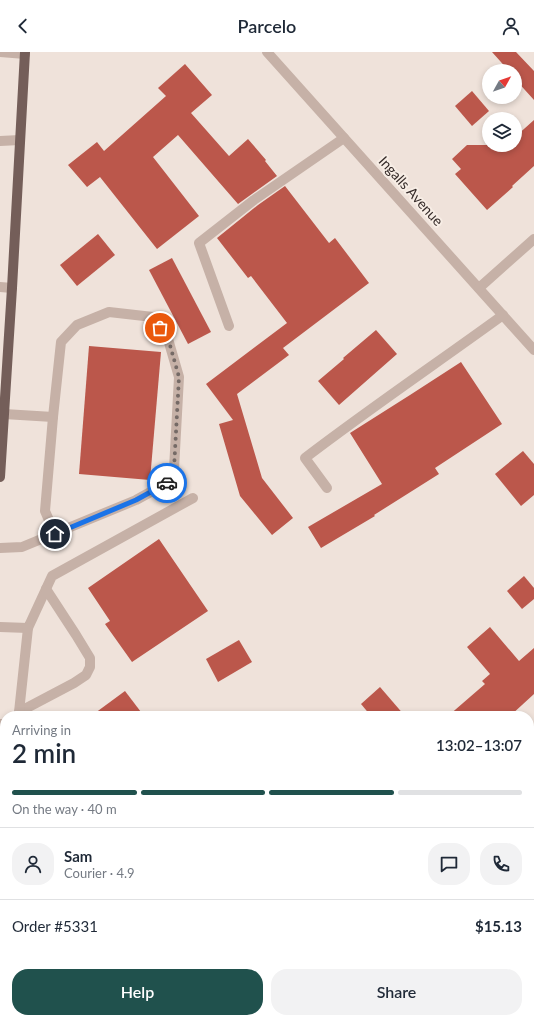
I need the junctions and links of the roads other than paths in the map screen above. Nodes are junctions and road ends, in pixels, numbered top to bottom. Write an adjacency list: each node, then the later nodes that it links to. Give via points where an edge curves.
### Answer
1 (0, 52): 3 (street)
2 (267, 52): 4 (street, Ingalls Avenue)
3 (25, 53): 5 (main road)
4 (344, 138): 10 (street, Ingalls Avenue); 12 (street, via 254,200 199,243)
5 (20, 140): 6 (street); 9 (main road)
6 (0, 141)
7 (534, 239): 10 (street)
8 (0, 288): 9 (street)
9 (12, 288): 14 (main road)
10 (479, 288): 11 (street, Ingalls Avenue)
11 (503, 315): 13 (street, Ingalls Avenue); 17 (street, via 304,458)
12 (229, 326)
13 (534, 350)
14 (4, 414): 15 (street); 16 (main road)
15 (53, 417): 19 (street, via 45,511); 19 (street, via 61,342 77,325 109,312 153,317 168,338 179,377 174,469 167,483 136,500)
16 (0, 477)
17 (327, 488)
18 (193, 498): 21 (street, via 52,576)
19 (55, 534): 20 (street, via 22,547)
20 (0, 548)
21 (46, 589): 23 (street); 25 (street, via 90,658 90,667 86,675)
22 (0, 627): 23 (street)
23 (28, 628): 24 (street)
24 (19, 711)
25 (24, 711)

